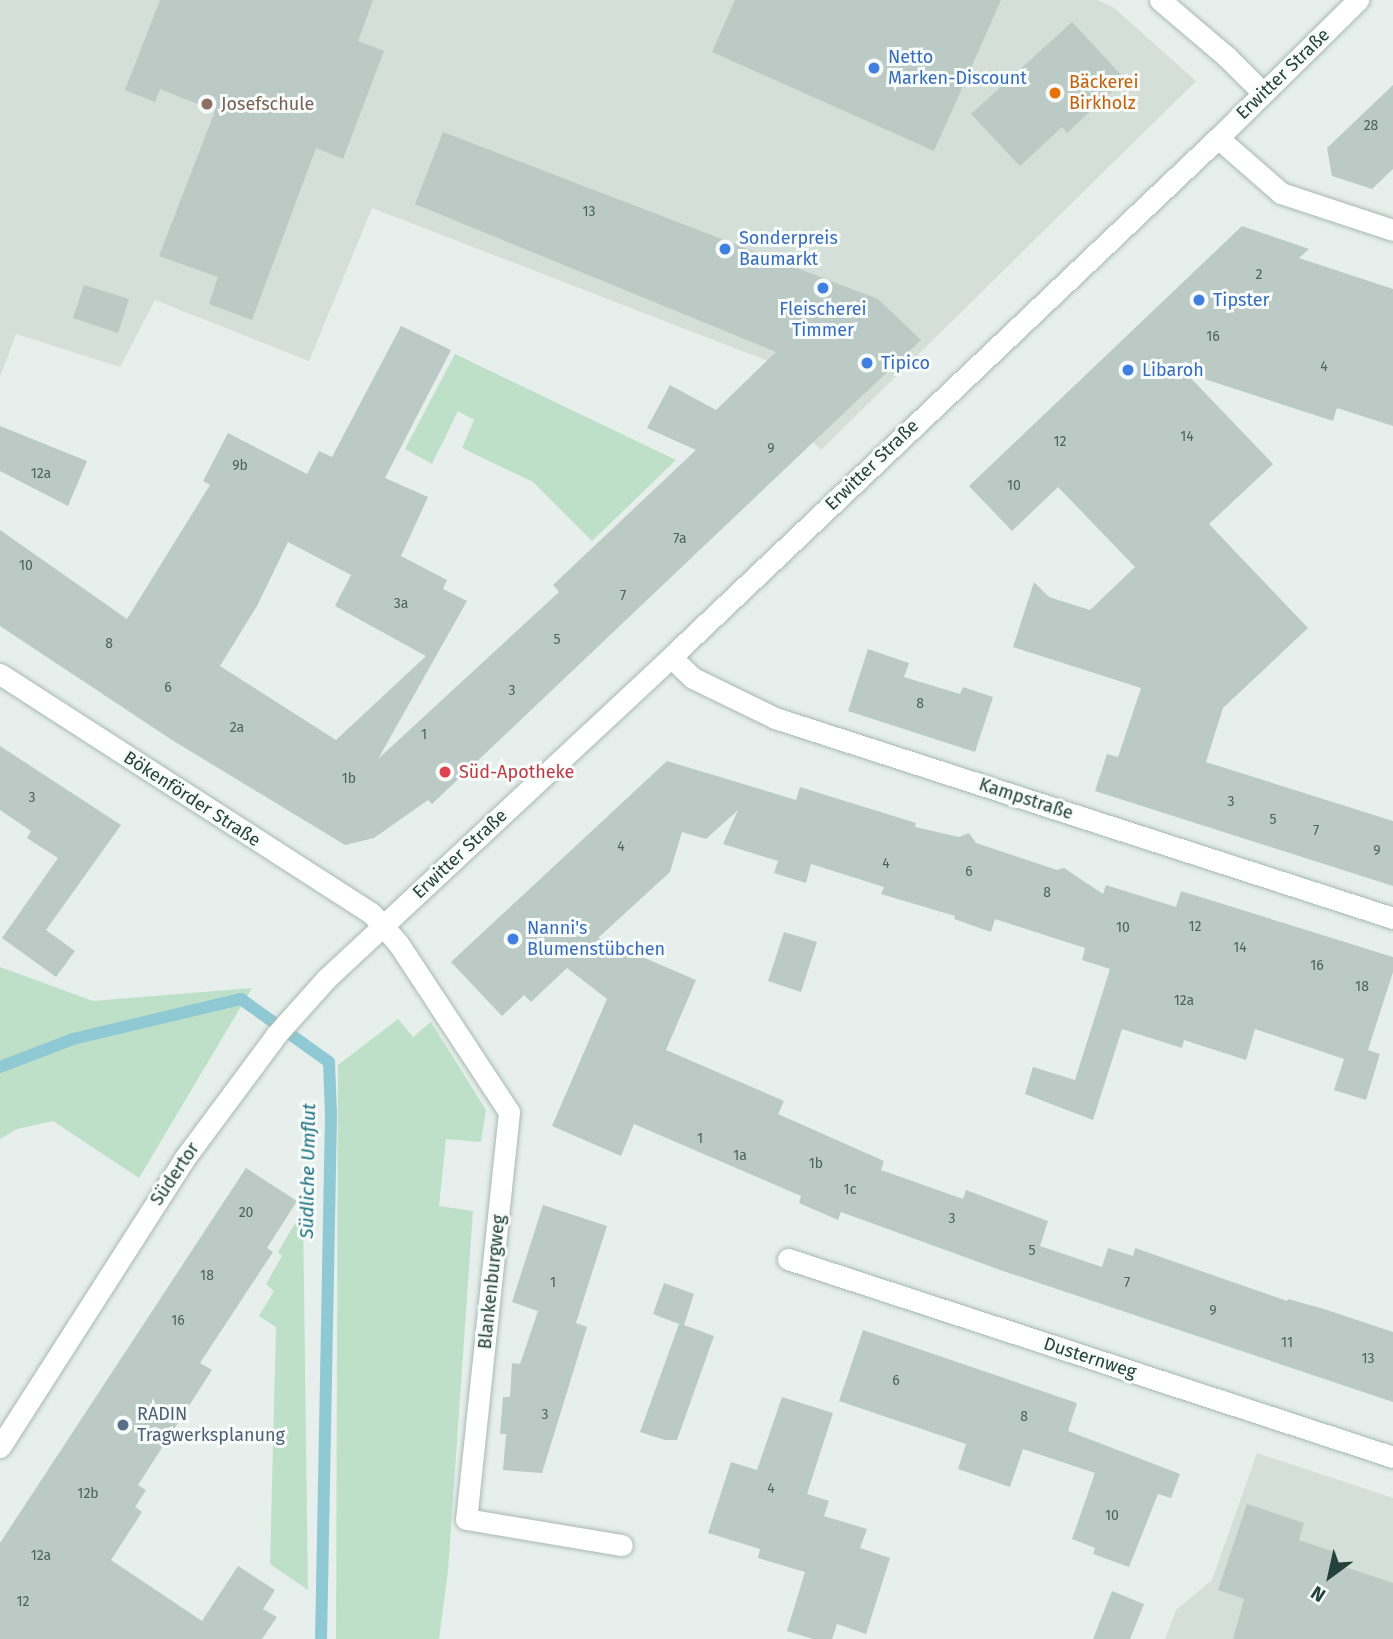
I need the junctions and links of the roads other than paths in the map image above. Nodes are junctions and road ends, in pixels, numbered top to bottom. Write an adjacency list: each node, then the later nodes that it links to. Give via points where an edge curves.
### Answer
1 (1160, 0): 3 (street)
2 (1358, 0): 3 (street, Erwitter Straße)
3 (1262, 92): 4 (street, Erwitter Straße)
4 (1218, 138): 5 (street, via 1281,193); 6 (street, Erwitter Straße)
5 (1393, 230)
6 (671, 657): 8 (street, Kampstraße, via 694,678 775,718); 9 (street, Erwitter Straße)
7 (0, 674): 9 (street, Bökenförder Straße, via 371,913)
8 (1393, 918)
9 (383, 926): 11 (street, Südertor, via 326,979 276,1035 184,1159); 13 (street, Blankenburgweg, via 509,1112 466,1518)
10 (788, 1259): 12 (street, Dusternweg)
11 (0, 1447)
12 (1393, 1457)
13 (621, 1545)

